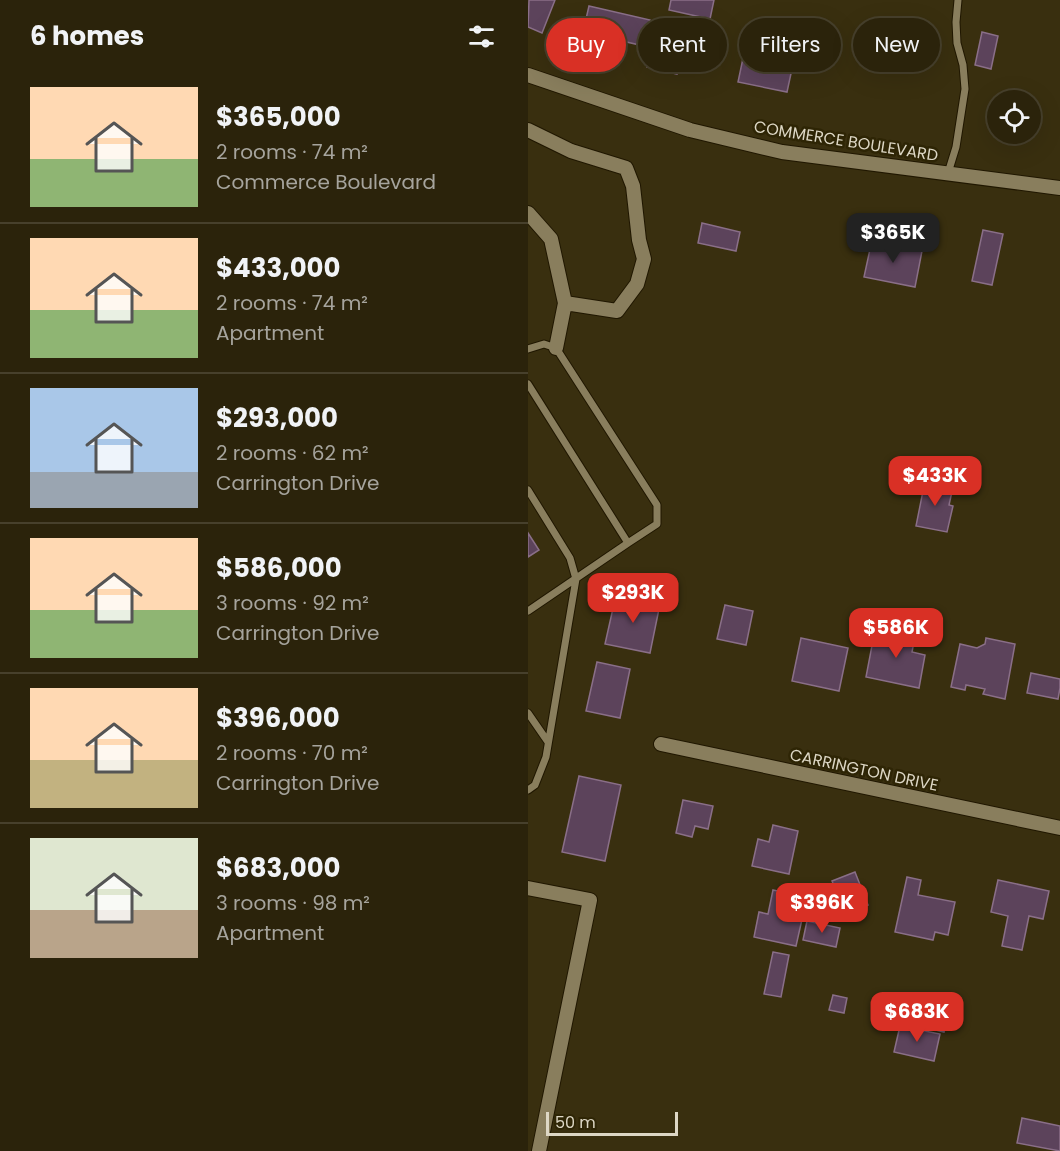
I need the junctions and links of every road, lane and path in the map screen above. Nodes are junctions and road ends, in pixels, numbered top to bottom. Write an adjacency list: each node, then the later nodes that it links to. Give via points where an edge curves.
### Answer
1 (958, 0): 4 (lane, via 957,43 965,89)
2 (528, 75): 4 (street, COMMERCE BOULEVARD, via 690,130 782,152)
3 (528, 130): 7 (street, via 571,151 626,168 633,186 644,259 637,284 617,311)
4 (948, 173): 5 (street, COMMERCE BOULEVARD)
5 (1060, 188)
6 (528, 213): 7 (street, via 551,239)
7 (565, 303): 8 (street)
8 (556, 348): 9 (lane, via 544,344); 12 (lane, via 657,505 657,524)
9 (528, 350)
10 (528, 384): 12 (lane)
11 (528, 490): 13 (lane, via 570,558)
12 (628, 543): 13 (lane)
13 (576, 579): 14 (lane); 16 (lane)
14 (528, 611)
15 (528, 713): 16 (lane)
16 (548, 742): 18 (lane, via 535,785)
17 (661, 744): 19 (street, CARRINGTON DRIVE)
18 (528, 790)
19 (1060, 828)
20 (528, 888): 21 (street, via 590,900)
21 (539, 1151)

